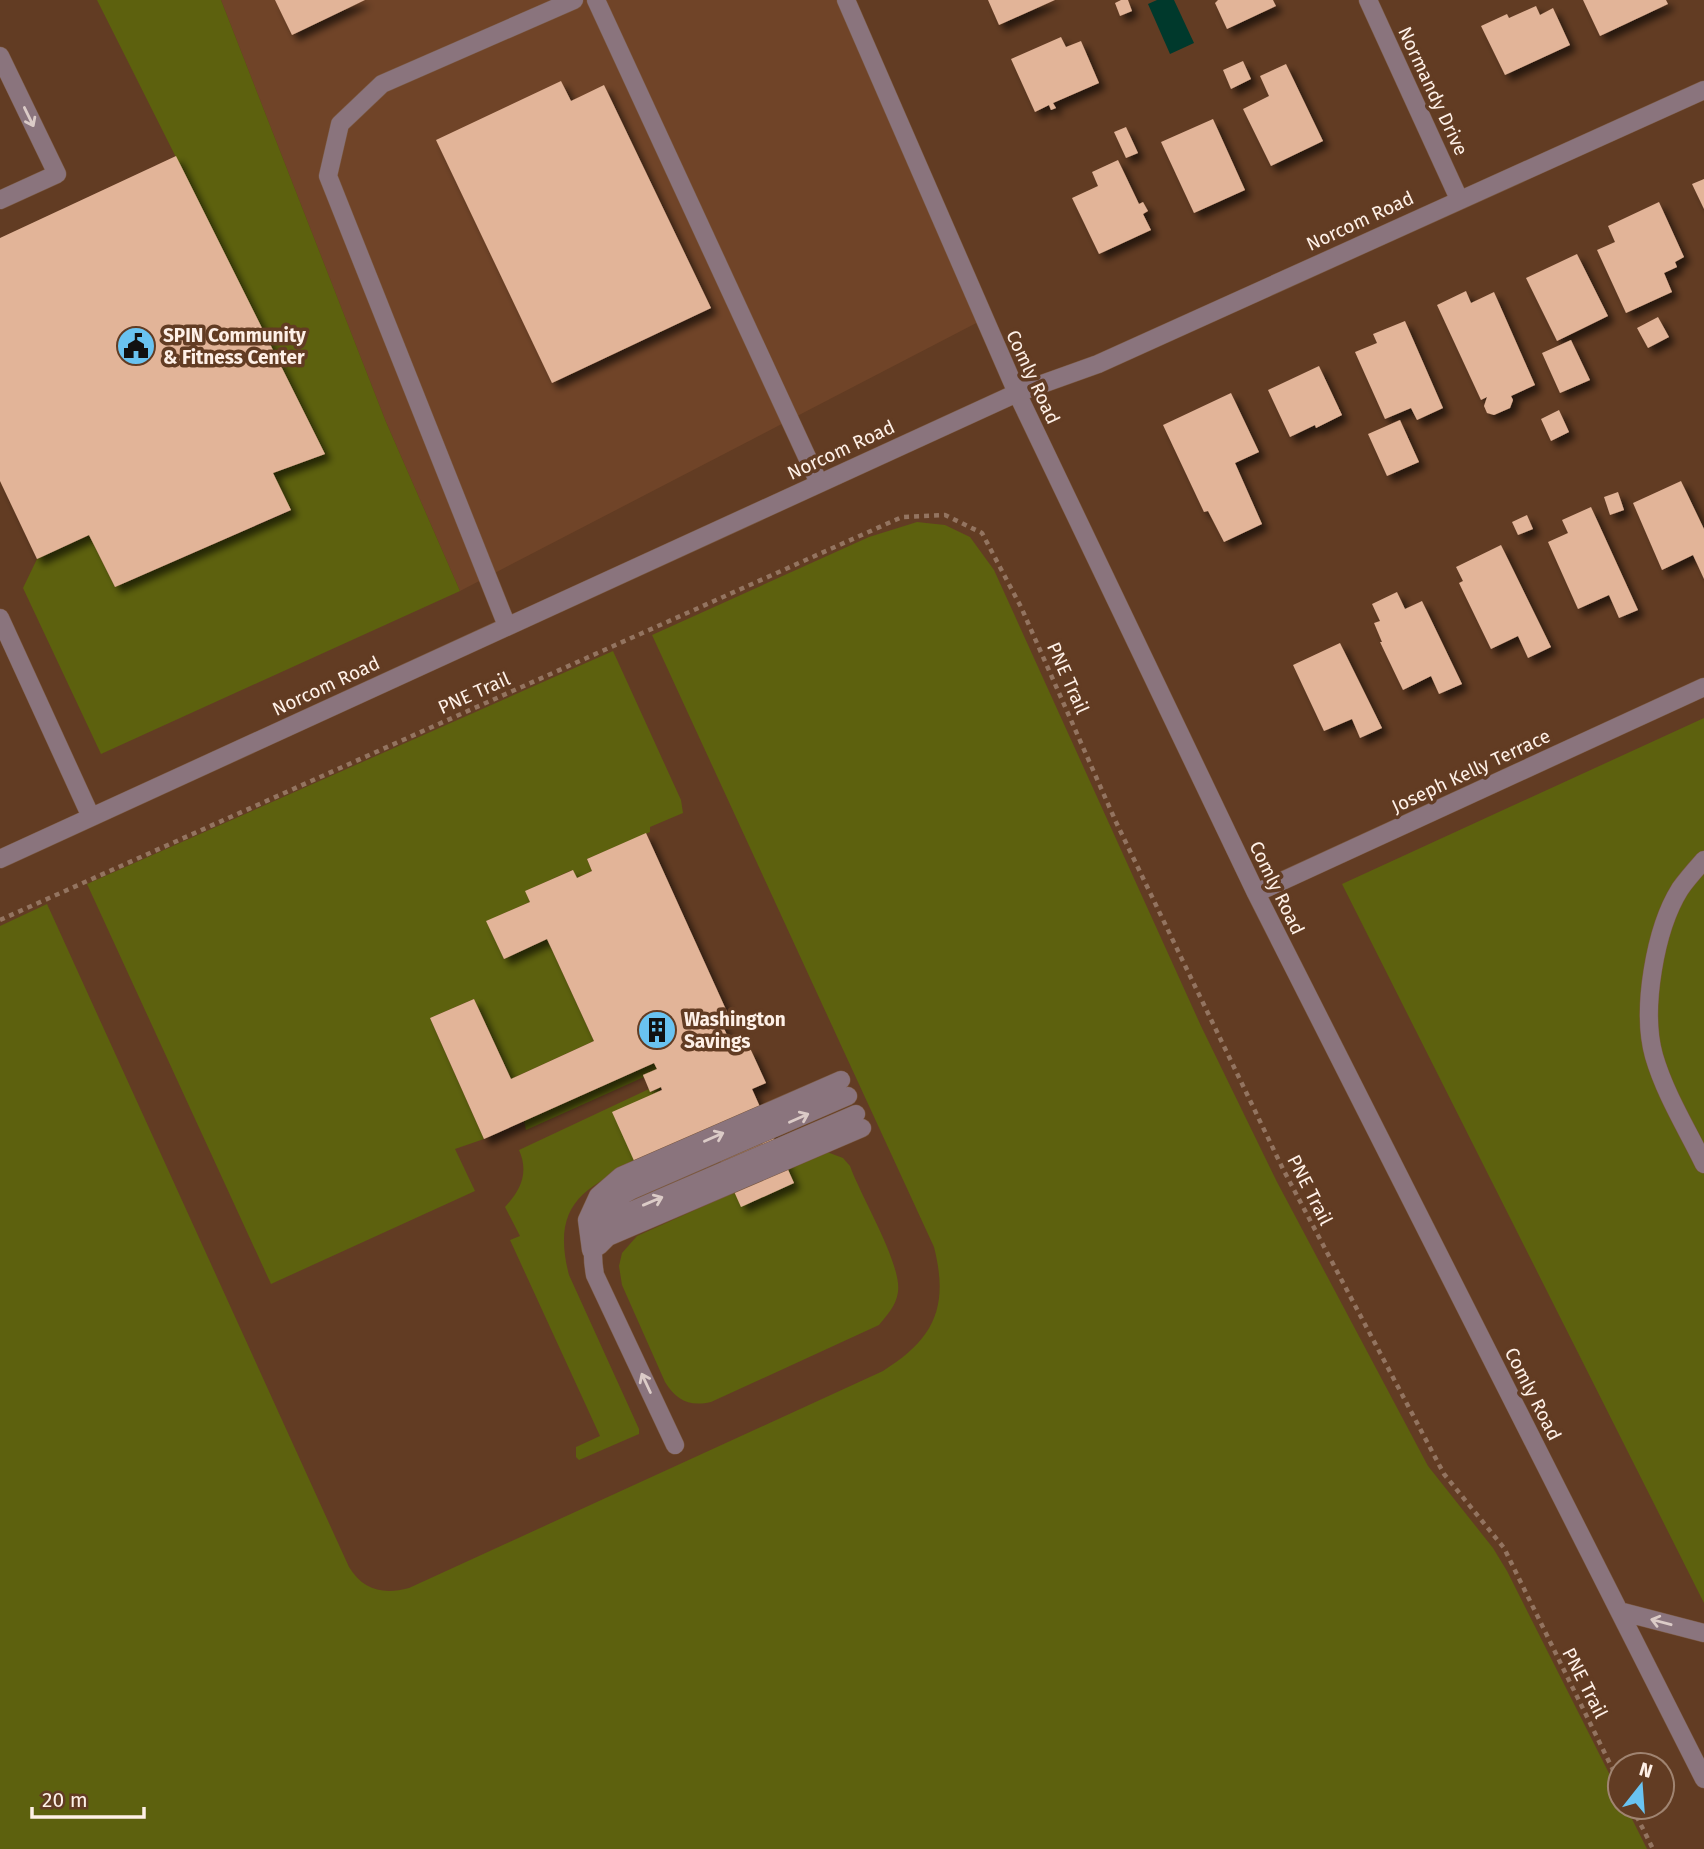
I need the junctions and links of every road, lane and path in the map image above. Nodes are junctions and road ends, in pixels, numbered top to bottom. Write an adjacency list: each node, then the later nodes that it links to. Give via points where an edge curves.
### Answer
1 (574, 0): 12 (street, via 382,84 340,124 328,176)
2 (596, 0): 10 (street)
3 (846, 0): 9 (street, Comly Road)
4 (1368, 0): 7 (street, Normandy Drive)
5 (0, 56): 8 (street, one-way to 8, via 57,174)
6 (1704, 90): 7 (street, Norcom Road)
7 (1459, 199): 9 (street, Norcom Road, via 1098,364)
8 (0, 200)
9 (1017, 393): 10 (street, Norcom Road); 17 (street, Comly Road)
10 (820, 483): 12 (street, Norcom Road)
11 (0, 618): 14 (street)
12 (507, 626): 14 (street, Norcom Road)
13 (1704, 687): 17 (street, Joseph Kelly Terrace)
14 (91, 817): 15 (street, Norcom Road)
15 (0, 859)
16 (1704, 860): 21 (street, via 1680,890 1659,942 1648,1004 1654,1055)
17 (1255, 893): 24 (street, Comly Road)
18 (0, 920): 26 (path, PNE Trail, via 902,517 945,514 982,533 1021,607 1116,822 1283,1169 1444,1474 1504,1548)
19 (845, 1088): 22 (street, one-way to 19, via 593,1225 602,1207)
20 (859, 1121): 22 (street, one-way to 20, via 600,1230 624,1214)
21 (1704, 1164)
22 (591, 1253): 23 (street, one-way to 22, via 595,1275)
23 (675, 1445)
24 (1619, 1611): 25 (street, one-way to 24); 27 (street, Comly Road)
25 (1704, 1633)
26 (1606, 1756)
27 (1704, 1779)
28 (1639, 1821): 29 (path)
29 (1653, 1849)

